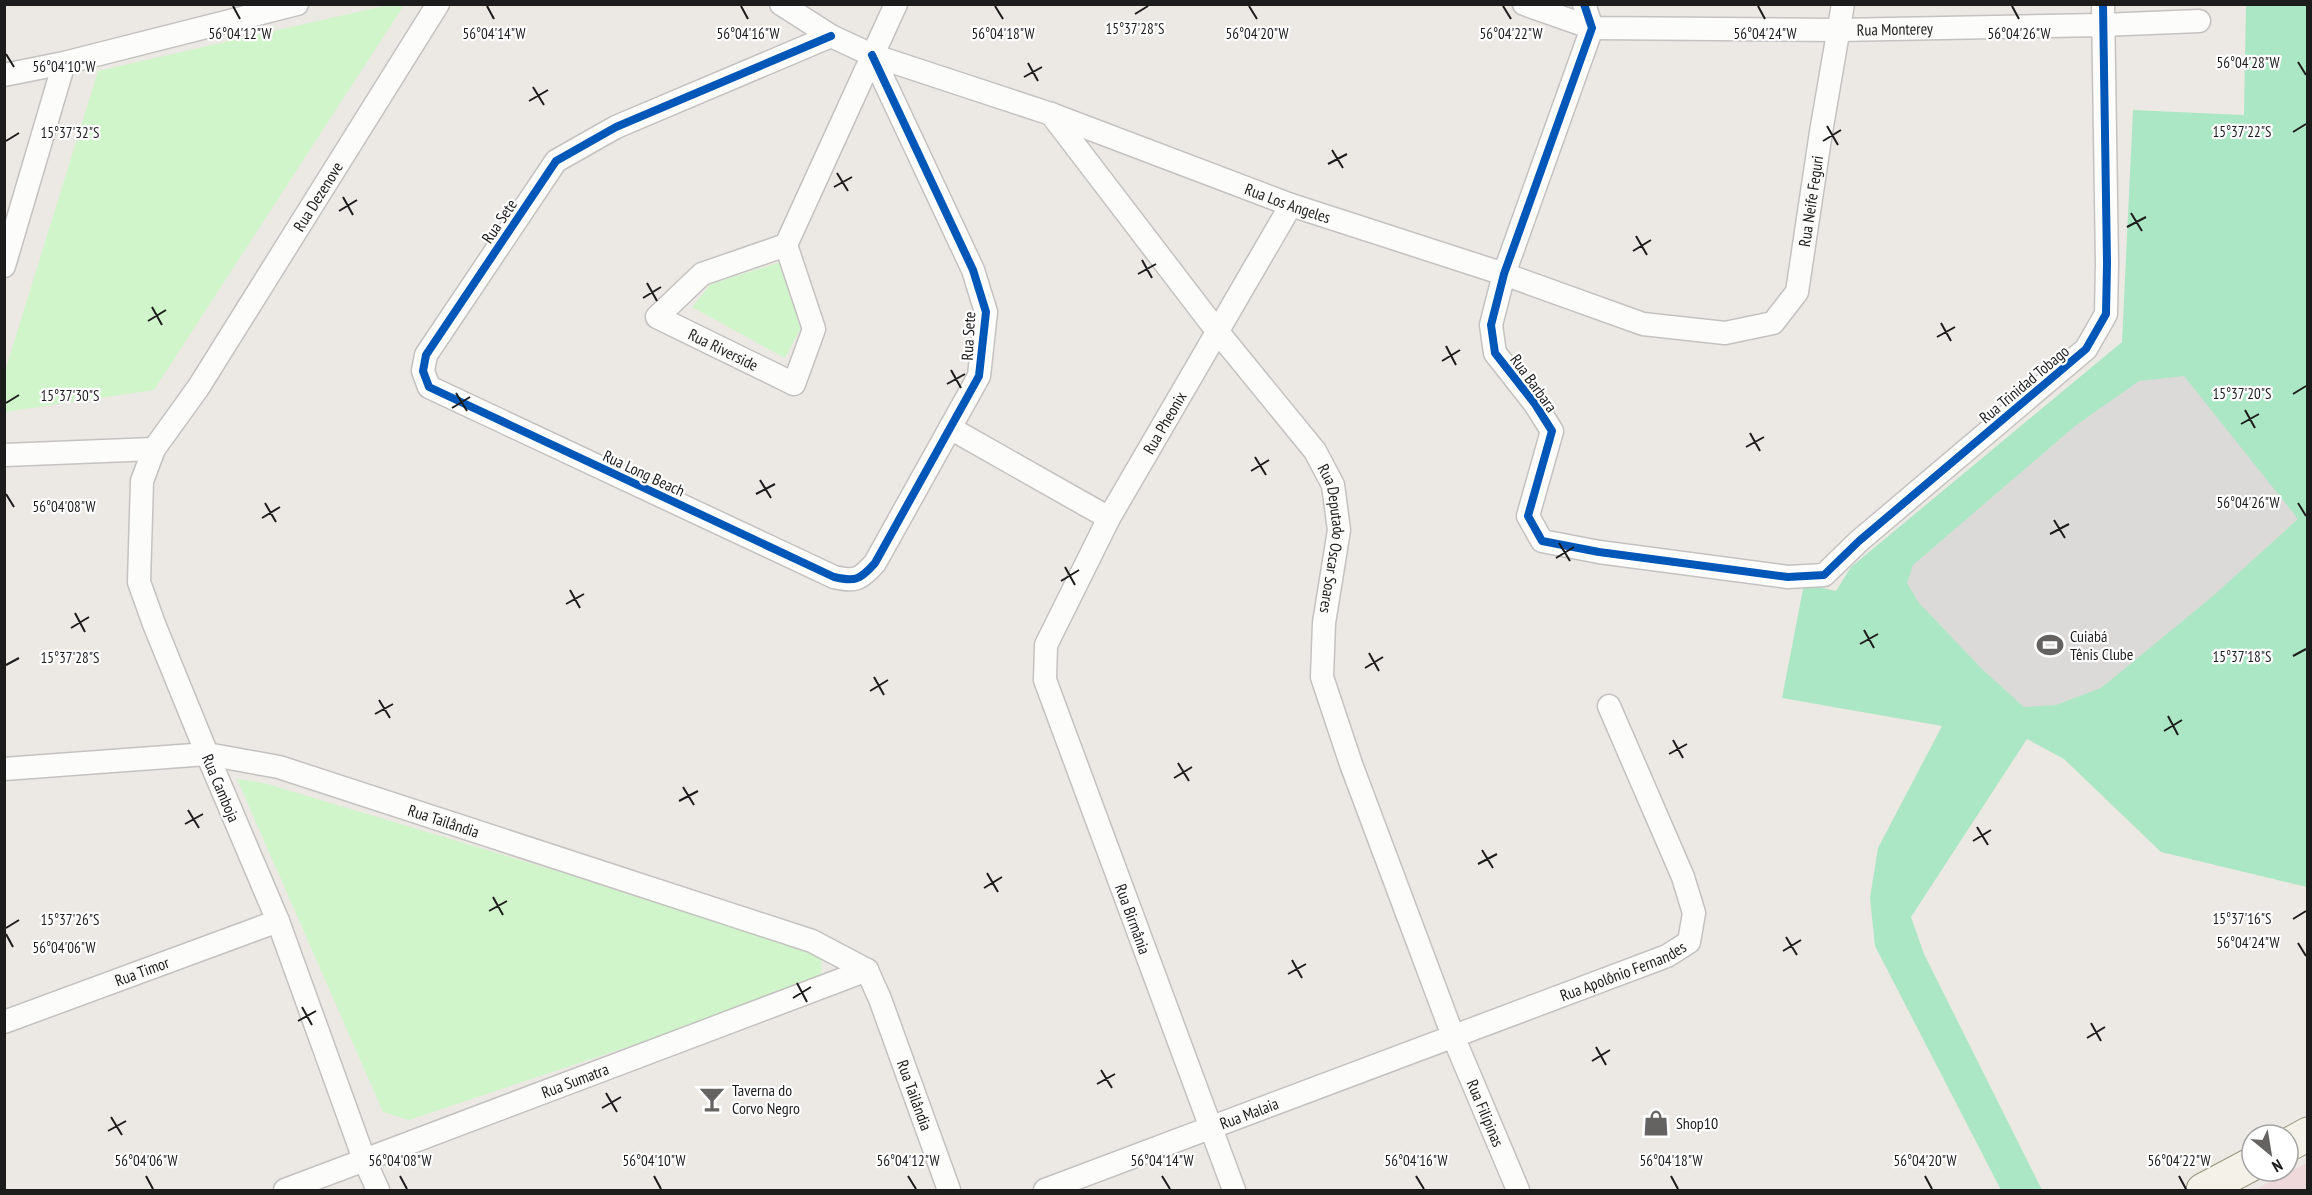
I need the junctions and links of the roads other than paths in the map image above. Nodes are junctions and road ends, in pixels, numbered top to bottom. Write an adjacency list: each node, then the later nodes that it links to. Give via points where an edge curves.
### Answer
1 (297, 4): 14 (street)
2 (438, 4): 24 (street, Rua Dezenove)
3 (781, 4): 12 (street, Rua Los Angeles)
4 (896, 4): 13 (street)
5 (1524, 4): 10 (street, Rua Monterey)
6 (1584, 4): 10 (street)
7 (1842, 4): 11 (street, Rua Neife Feguri)
8 (2102, 15): 9 (street, Rua Monterey); 11 (street, Rua Monterey); 29 (street, Rua Trinidad Tobago, via 2106,314 2086,349)
9 (2199, 21)
10 (1592, 28): 11 (street, Rua Monterey); 20 (street, Rua Barbara)
11 (1838, 30): 21 (street, Rua Neife Feguri)
12 (831, 36): 13 (street, Rua Los Angeles); 23 (street, Rua Sete, via 616,127 556,161 426,355)
13 (872, 55): 16 (street, Rua Los Angeles); 18 (street); 25 (street, Rua Sete, via 973,270 986,312 979,376)
14 (64, 63): 15 (street); 19 (street)
15 (4, 75)
16 (1051, 114): 17 (street, Rua Los Angeles); 22 (street, Rua Deputado Oscar Soares)
17 (1291, 205): 20 (street, Rua Los Angeles); 22 (street, Rua Pheonix)
18 (786, 245): 18 (street, Rua Riverside, via 702,274 657,316 794,384 814,328)
19 (4, 266)
20 (1504, 274): 21 (street, Rua Los Angeles, via 1643,324 1725,333 1773,323); 29 (street, Rua Barbara, via 1491,325 1495,353 1552,431 1528,516 1542,541 1788,577)
21 (1797, 292)
22 (1217, 332): 28 (street, Rua Pheonix); 38 (street, Rua Deputado Oscar Soares, via 1315,452 1333,486 1339,530 1324,623 1322,677)
23 (423, 371): 30 (street, Rua Long Beach, via 429,387 812,567 851,581)
24 (198, 388): 26 (street, Rua Camboja)
25 (950, 428): 28 (street); 30 (street, Rua Sete)
26 (154, 449): 27 (street); 33 (street, Rua Camboja, via 142,481 139,582)
27 (4, 455)
28 (1109, 518): 31 (street, Rua Pheonix)
29 (1824, 575)
30 (864, 576)
31 (1046, 645): 39 (street, Rua Birmânia, via 1045,680)
32 (1609, 706): 38 (street, Rua Apolônio Fernandes, via 1683,877 1694,914 1689,942 1667,956)
33 (207, 754): 34 (street, Rua Tailândia); 35 (street, Rua Camboja); 36 (street, Rua Tailândia, via 279,767 812,941)
34 (4, 769)
35 (278, 921): 37 (street, Rua Timor); 40 (street, Rua Camboja)
36 (867, 970): 40 (street, Rua Sumatra); 44 (street, Rua Tailândia)
37 (4, 1022)
38 (1453, 1036): 39 (street, Rua Malaia); 47 (street, Rua Filipinas)
39 (1210, 1128): 45 (street, Rua Malaia); 46 (street, Rua Birmânia)
40 (364, 1159): 42 (street, Rua Sumatra); 43 (street, Rua Camboja)
41 (2240, 1171): 48 (main road)
42 (285, 1191)
43 (378, 1191)
44 (949, 1191)
45 (1045, 1191)
46 (1234, 1191)
47 (1518, 1191)
48 (2203, 1191)

